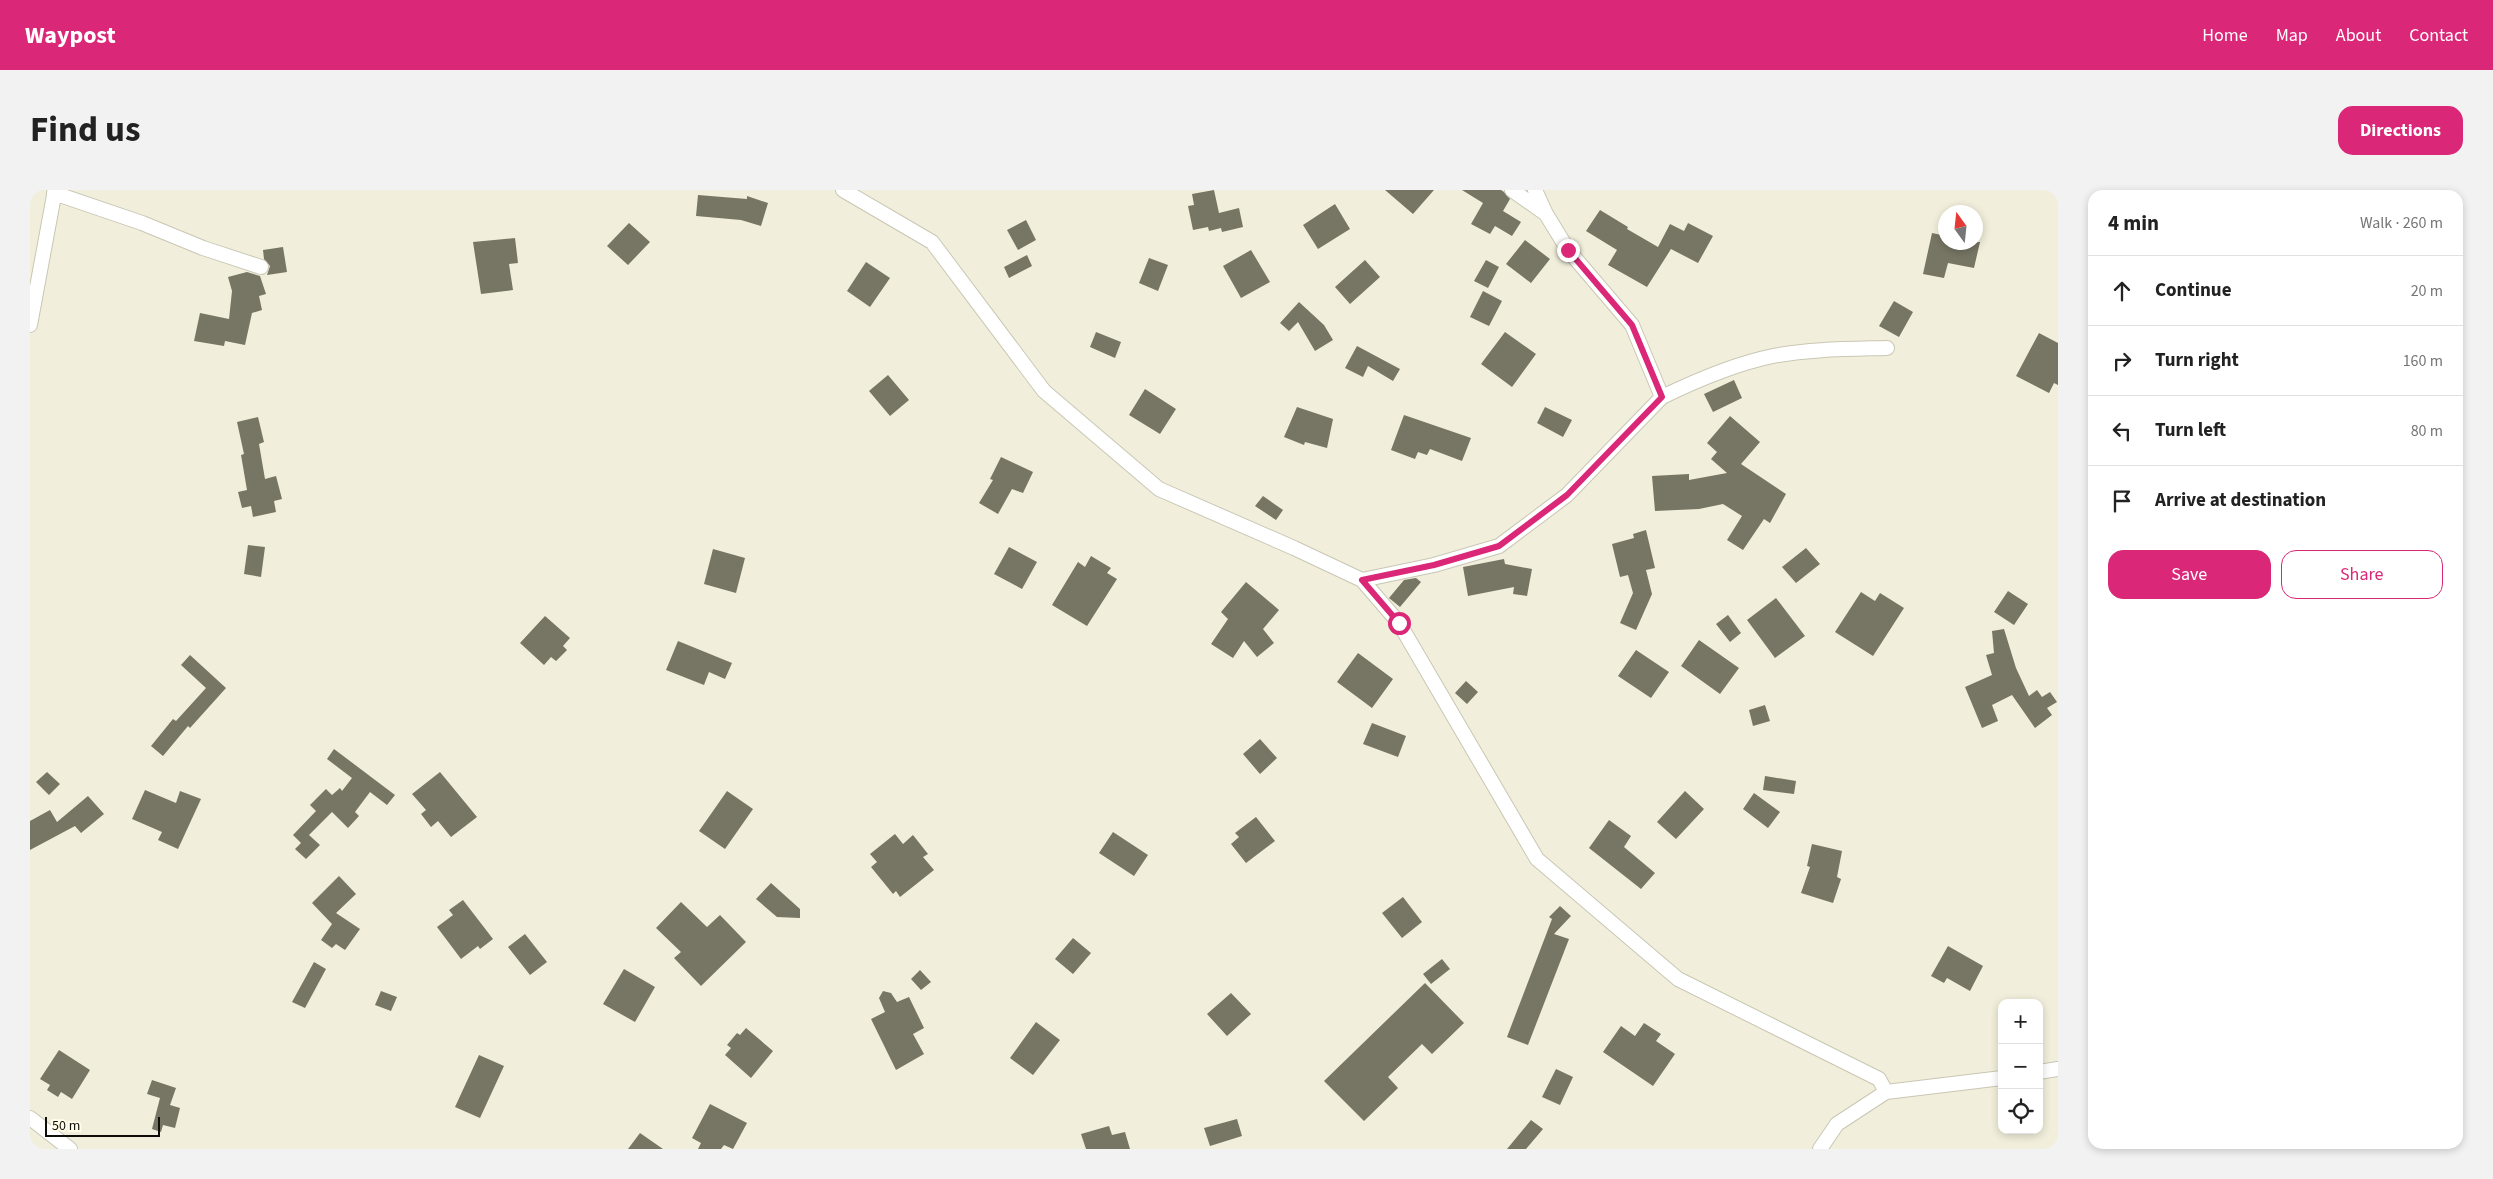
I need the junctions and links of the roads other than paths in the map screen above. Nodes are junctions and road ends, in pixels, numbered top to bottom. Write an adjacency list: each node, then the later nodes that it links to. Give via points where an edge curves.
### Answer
1 (844, 190): 10 (street, via 932,242 1044,391 1159,489)
2 (1512, 190): 5 (street)
3 (1535, 190): 5 (street)
4 (54, 192): 6 (street); 7 (street)
5 (1546, 214): 9 (street, via 1568,250 1632,325)
6 (261, 267)
7 (30, 325)
8 (1887, 348): 9 (street, via 1774,356 1734,366)
9 (1662, 397): 10 (street, via 1567,495 1499,546 1434,565)
10 (1362, 580): 14 (street, via 1399,623 1537,859 1678,979 1879,1079)
11 (2058, 1069): 12 (street)
12 (2043, 1071)
13 (1998, 1078): 14 (street)
14 (1886, 1092): 17 (street, via 1837,1124)
15 (30, 1118): 16 (street)
16 (70, 1149)
17 (1820, 1149)

